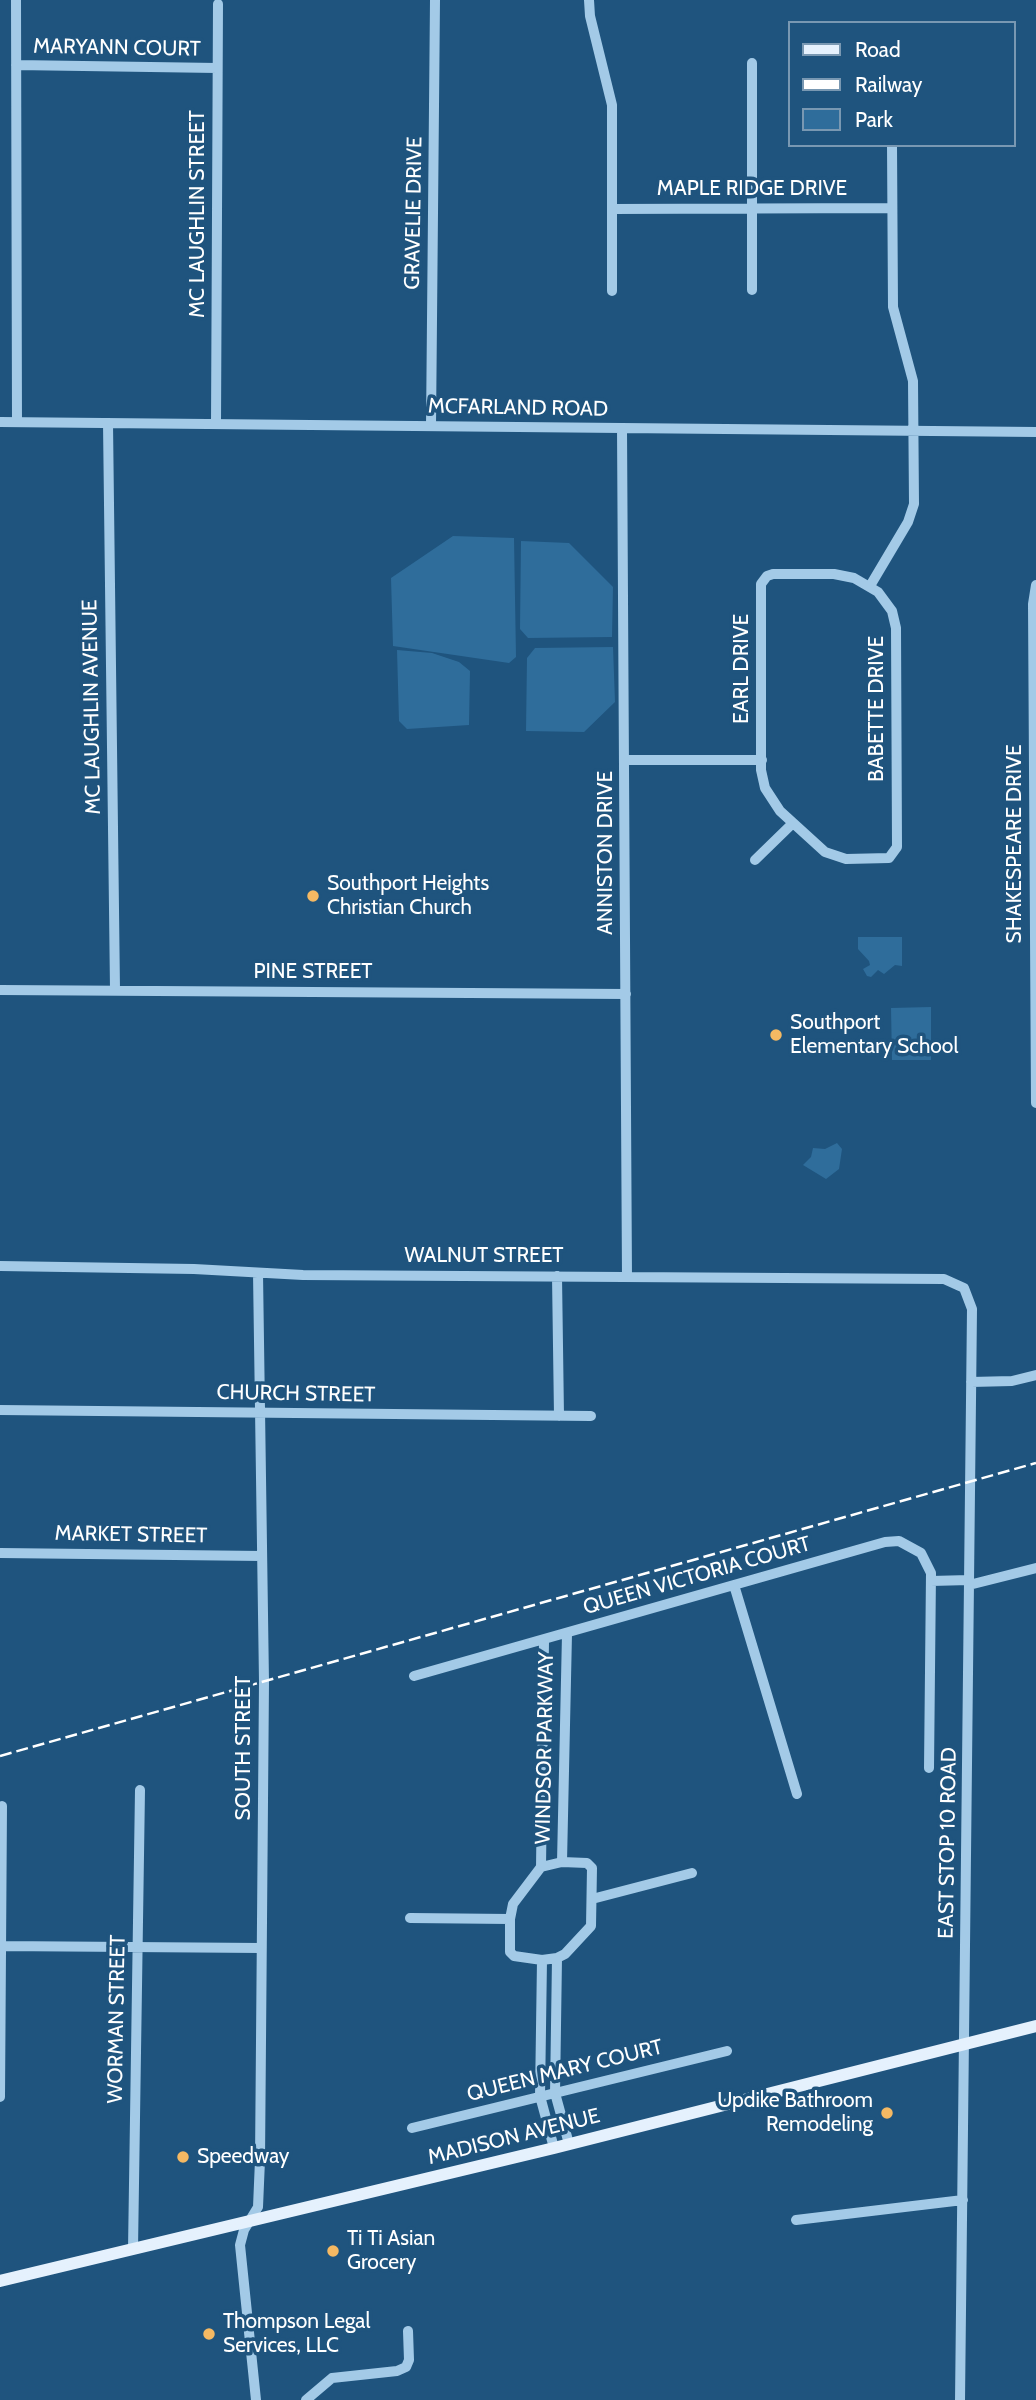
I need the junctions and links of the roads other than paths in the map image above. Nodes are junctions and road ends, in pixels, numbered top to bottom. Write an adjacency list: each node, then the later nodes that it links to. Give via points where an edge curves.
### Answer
1 (16, 0): 6 (street)
2 (435, 0): 18 (street, GRAVELIE DRIVE)
3 (589, 0): 11 (street, via 611,100)
4 (218, 4): 7 (street, MC LAUGHLIN STREET)
5 (752, 63): 9 (street)
6 (16, 65): 7 (street, MARYANN COURT); 15 (street)
7 (217, 68): 17 (street, MC LAUGHLIN STREET)
8 (892, 147): 10 (street)
9 (752, 208): 10 (street, MAPLE RIDGE DRIVE); 11 (street, MAPLE RIDGE DRIVE); 12 (street)
10 (892, 208): 20 (street, via 893,307 913,381)
11 (612, 209): 13 (street)
12 (752, 290)
13 (612, 291)
14 (0, 422): 15 (street, MCFARLAND ROAD)
15 (17, 422): 16 (street, MCFARLAND ROAD)
16 (108, 423): 17 (street, MCFARLAND ROAD); 30 (street, MC LAUGHLIN AVENUE)
17 (216, 424): 18 (street, MCFARLAND ROAD)
18 (431, 426): 19 (street, MCFARLAND ROAD)
19 (622, 428): 20 (street, MCFARLAND ROAD); 24 (street, ANNISTON DRIVE)
20 (913, 431): 21 (street, MCFARLAND ROAD); 22 (street, via 913,509)
21 (1036, 432)
22 (870, 586): 25 (street, EARL DRIVE, via 834,574 773,574 764,579); 27 (street, BABETTE DRIVE, via 890,607 896,628)
23 (1036, 586): 32 (street, SHAKESPEARE DRIVE)
24 (624, 760): 25 (street); 31 (street, ANNISTON DRIVE)
25 (762, 760): 26 (street, EARL DRIVE, via 769,796)
26 (793, 823): 27 (street, EARL DRIVE, via 818,847 838,858 882,859); 28 (street)
27 (894, 854)
28 (755, 860)
29 (0, 990): 30 (street, PINE STREET)
30 (115, 990): 31 (street, PINE STREET)
31 (626, 994): 36 (street, ANNISTON DRIVE)
32 (1036, 1102)
33 (0, 1266): 34 (street, WALNUT STREET)
34 (258, 1273): 35 (street, WALNUT STREET); 41 (street, SOUTH STREET)
35 (557, 1276): 36 (street, WALNUT STREET); 42 (street)
36 (627, 1277): 37 (street, WALNUT STREET, via 944,1279)
37 (964, 1289): 39 (street, EAST STOP 10 ROAD, via 972,1309)
38 (1036, 1376): 39 (street)
39 (971, 1382): 48 (street, EAST STOP 10 ROAD)
40 (0, 1410): 41 (street, CHURCH STREET)
41 (260, 1413): 42 (street, CHURCH STREET); 45 (street, SOUTH STREET)
42 (559, 1416): 43 (street, CHURCH STREET)
43 (591, 1416)
44 (0, 1553): 45 (street, MARKET STREET)
45 (262, 1556): 65 (street, SOUTH STREET)
46 (1036, 1568): 48 (street)
47 (931, 1581): 48 (street); 49 (street, QUEEN VICTORIA COURT, via 921,1553 908,1543 895,1541); 53 (street)
48 (969, 1583): 69 (street, EAST STOP 10 ROAD)
49 (734, 1585): 50 (street, QUEEN VICTORIA COURT); 55 (street)
50 (567, 1634): 51 (street, QUEEN VICTORIA COURT); 57 (street, WINDSOR PARKWAY)
51 (544, 1642): 52 (street, QUEEN VICTORIA COURT); 58 (street, WINDSOR PARKWAY)
52 (414, 1676)
53 (929, 1768)
54 (139, 1790): 64 (street, WORMAN STREET)
55 (797, 1794)
56 (2, 1806): 63 (street)
57 (562, 1862): 58 (street, WINDSOR PARKWAY); 60 (street, WINDSOR PARKWAY, via 589,1864)
58 (541, 1867): 62 (street, WINDSOR PARKWAY, via 519,1895)
59 (692, 1873): 60 (street)
60 (592, 1899): 66 (street, WINDSOR PARKWAY, via 591,1926)
61 (410, 1918): 62 (street)
62 (510, 1919): 67 (street, WINDSOR PARKWAY, via 512,1954)
63 (0, 1946): 64 (street); 73 (street)
64 (137, 1947): 65 (street); 80 (street, WORMAN STREET)
65 (261, 1948): 79 (street, SOUTH STREET, via 259,2203)
66 (557, 1958): 67 (street, WINDSOR PARKWAY); 71 (street)
67 (542, 1960): 72 (street)
68 (1036, 2026): 69 (main road, MADISON AVENUE)
69 (965, 2043): 75 (main road, MADISON AVENUE); 77 (street, EAST STOP 10 ROAD)
70 (727, 2051): 71 (street, QUEEN MARY COURT)
71 (555, 2093): 72 (street, QUEEN MARY COURT); 75 (street)
72 (540, 2096): 74 (street, QUEEN MARY COURT); 76 (street)
73 (0, 2097)
74 (412, 2128)
75 (569, 2144): 76 (main road, MADISON AVENUE)
76 (554, 2148): 79 (main road, MADISON AVENUE)
77 (963, 2200): 78 (street); 85 (street, EAST STOP 10 ROAD)
78 (796, 2220)
79 (251, 2221): 80 (main road, MADISON AVENUE); 83 (street, SOUTH STREET, via 240,2245)
80 (133, 2249): 81 (main road, MADISON AVENUE)
81 (0, 2281)
82 (408, 2331): 84 (street, via 405,2367 331,2378)
83 (256, 2400)
84 (306, 2400)
85 (960, 2400)

